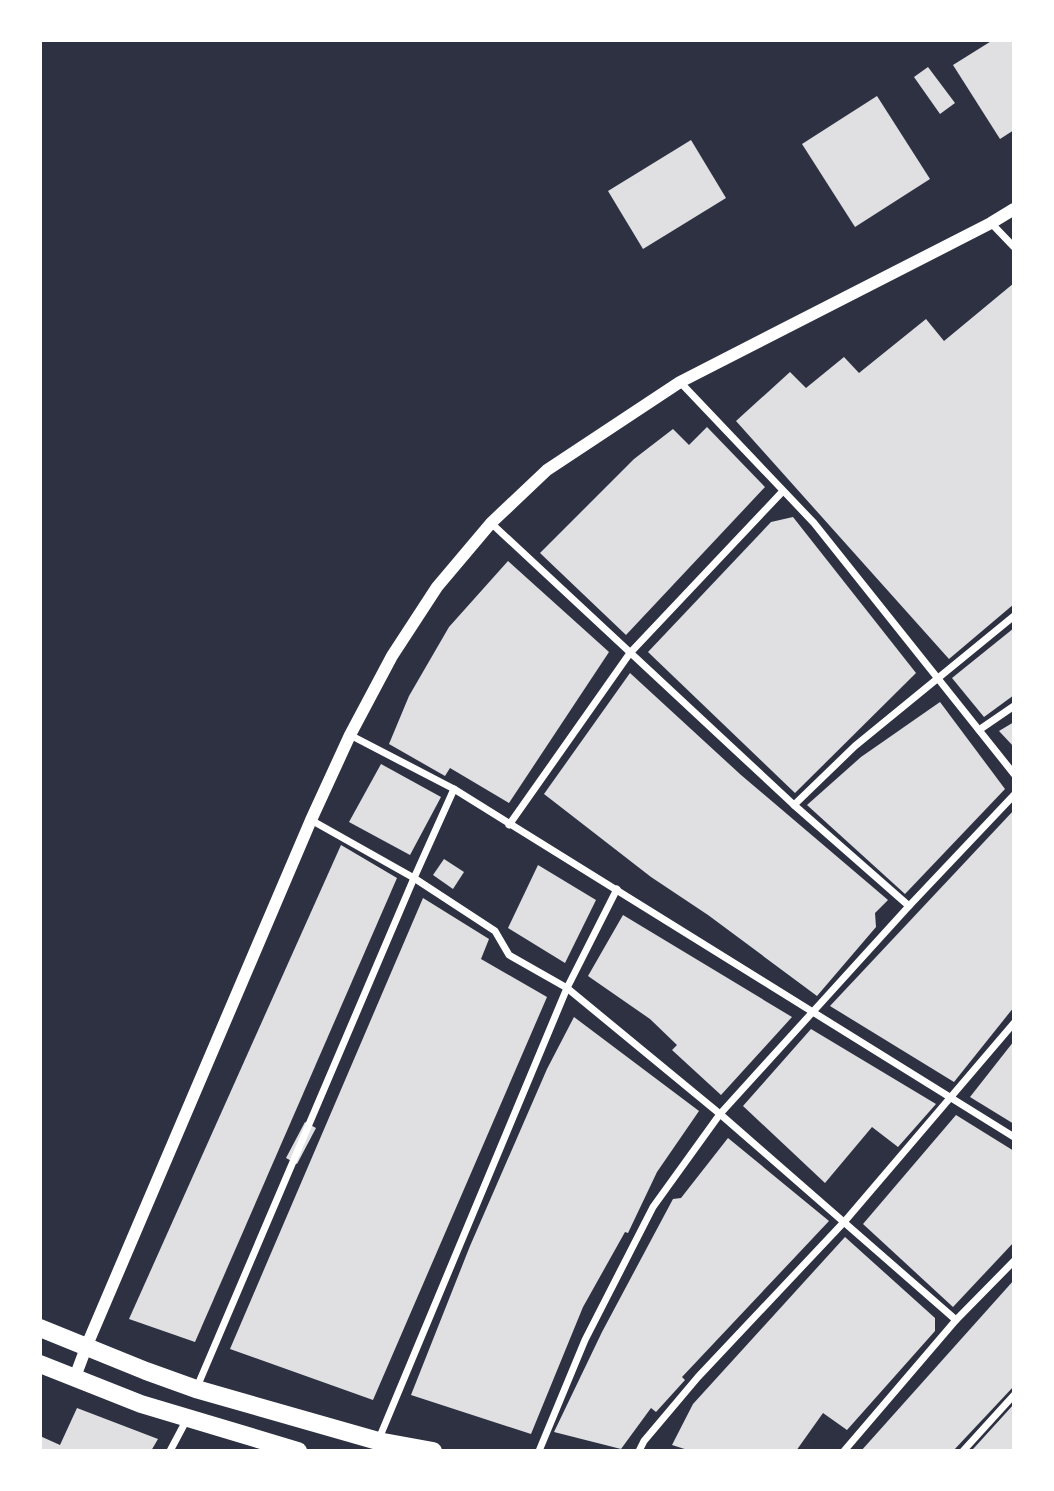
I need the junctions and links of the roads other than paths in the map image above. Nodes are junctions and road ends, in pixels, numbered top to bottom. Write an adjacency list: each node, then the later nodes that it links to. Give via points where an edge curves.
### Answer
1 (1014, 209): 2 (street)
2 (991, 223): 3 (street); 4 (street)
3 (1014, 247)
4 (680, 382): 5 (street); 6 (street, via 547,470)
5 (783, 491): 8 (street); 9 (street)
6 (491, 523): 8 (street); 12 (street, via 437,587 392,656)
7 (1014, 616): 9 (street)
8 (629, 653): 16 (street); 18 (street)
9 (939, 679): 11 (street); 16 (street, via 855,746)
10 (1014, 706): 11 (street)
11 (979, 730): 13 (street)
12 (350, 734): 14 (street); 17 (street)
13 (1014, 774)
14 (454, 789): 18 (street); 19 (street)
15 (1014, 794): 21 (street)
16 (794, 806): 21 (street)
17 (311, 820): 19 (street); 32 (street)
18 (509, 825): 20 (street)
19 (414, 878): 22 (street, via 495,931 509,955); 35 (street)
20 (617, 889): 22 (street); 23 (street)
21 (909, 906): 23 (street)
22 (567, 988): 26 (street); 38 (street)
23 (812, 1013): 25 (street); 26 (street)
24 (1014, 1023): 25 (street)
25 (952, 1098): 27 (street); 28 (street)
26 (720, 1114): 28 (street); 42 (street, via 653,1207 585,1340)
27 (1014, 1137)
28 (845, 1221): 30 (street); 43 (street, via 698,1377)
29 (1014, 1261): 30 (street)
30 (956, 1320): 44 (street)
31 (40, 1328): 32 (main road)
32 (87, 1345): 34 (street); 35 (main road)
33 (40, 1364): 34 (main road)
34 (75, 1377): 37 (main road)
35 (196, 1389): 38 (main road)
36 (1014, 1395): 45 (street)
37 (187, 1419): 39 (street); 40 (main road)
38 (378, 1441): 41 (main road)
39 (170, 1451)
40 (298, 1451)
41 (433, 1451)
42 (539, 1451)
43 (639, 1451)
44 (844, 1451)
45 (963, 1451)

